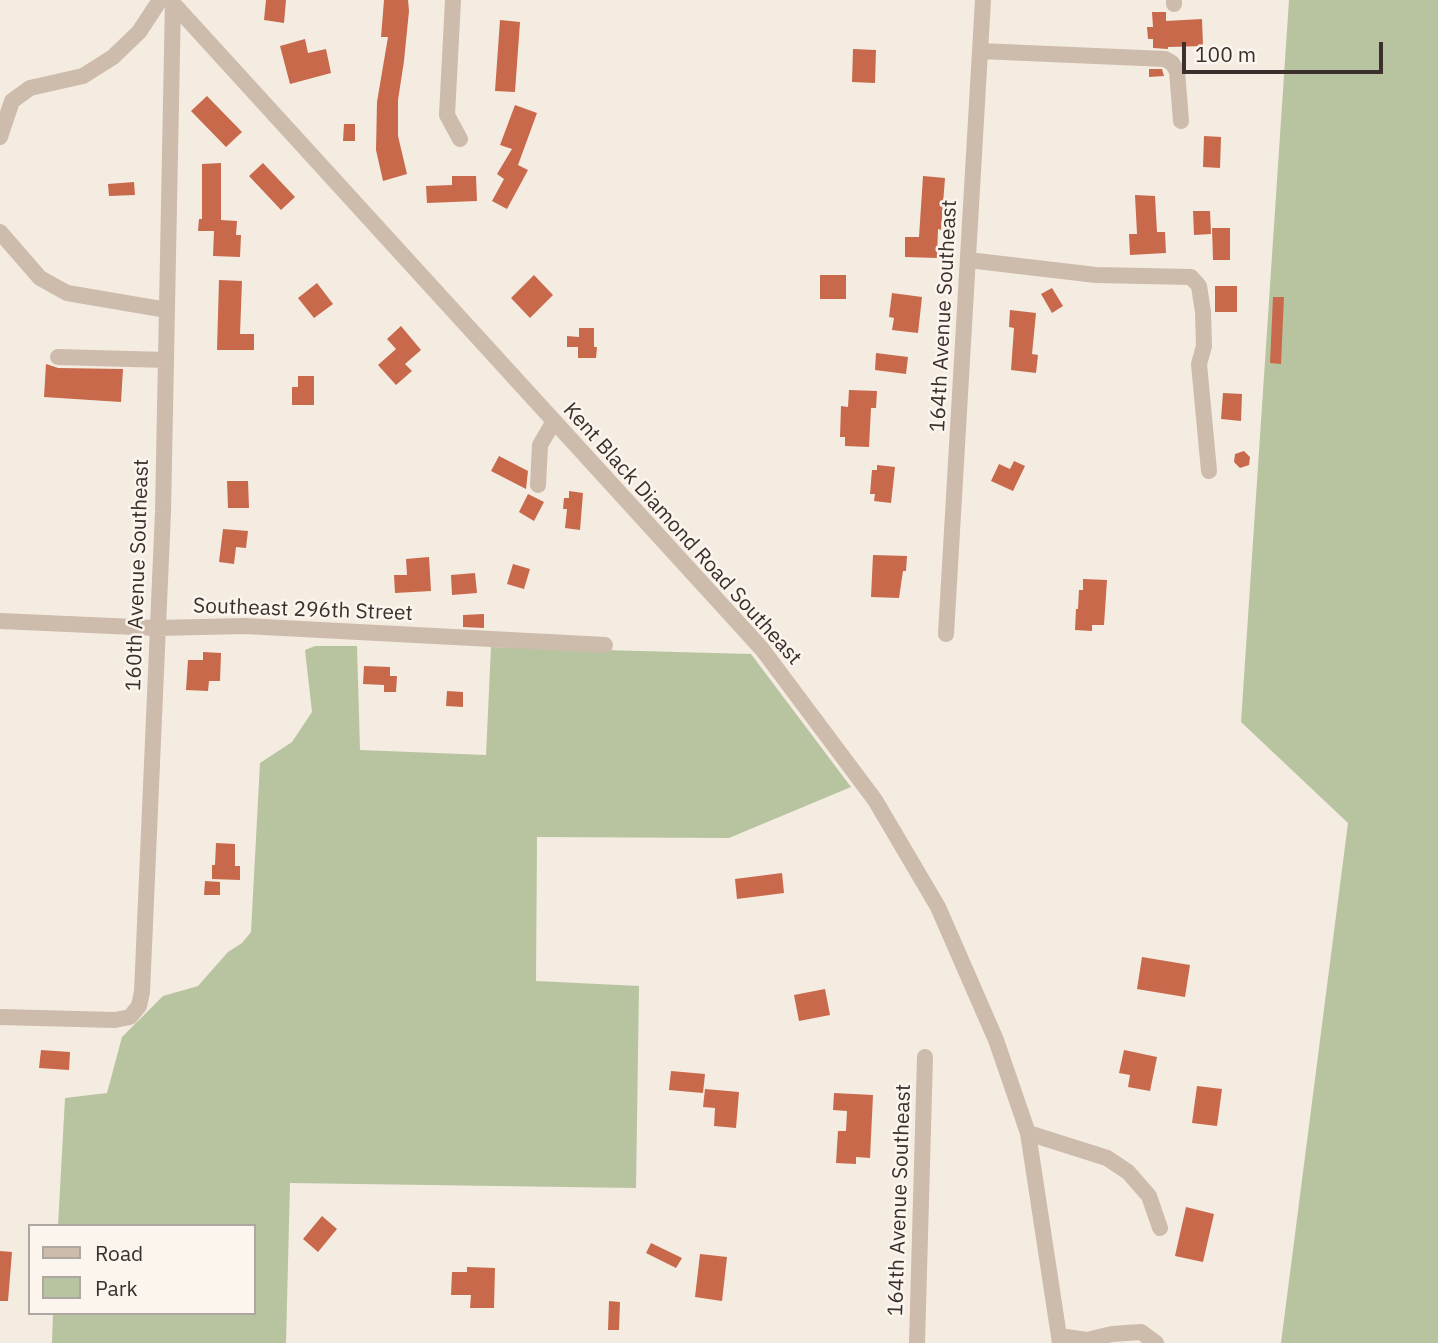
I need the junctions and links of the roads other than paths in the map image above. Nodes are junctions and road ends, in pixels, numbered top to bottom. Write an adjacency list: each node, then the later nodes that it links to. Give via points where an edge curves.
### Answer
1 (453, 0): 7 (street, via 447,115)
2 (983, 0): 4 (street, 164th Avenue Southeast)
3 (169, 1): 6 (street, via 113,57 82,76 30,88 12,101); 10 (street, 160th Avenue Southeast); 13 (street, Kent Black Diamond Road Southeast)
4 (980, 51): 5 (street, via 1165,59 1177,71); 9 (street, 164th Avenue Southeast)
5 (1181, 121)
6 (0, 137)
7 (460, 139)
8 (0, 232): 10 (street, via 40,278 67,293)
9 (968, 260): 14 (street, via 1097,275 1191,277 1199,286 1203,312 1204,346 1199,364); 18 (street, 164th Avenue Southeast)
10 (167, 310): 12 (street, 160th Avenue Southeast)
11 (58, 357): 12 (street)
12 (166, 360): 17 (street, 160th Avenue Southeast)
13 (554, 421): 15 (street, via 540,445); 22 (street, Kent Black Diamond Road Southeast, via 762,649 875,800 938,907 996,1040)
14 (1209, 471)
15 (538, 485)
16 (0, 621): 17 (street, Southeast 296th Street)
17 (157, 628): 19 (street, Southeast 296th Street, via 245,625); 20 (street, 160th Avenue Southeast, via 139,1006 130,1017 114,1020)
18 (946, 634)
19 (606, 645)
20 (0, 1017)
21 (925, 1057): 25 (street, 164th Avenue Southeast)
22 (1028, 1133): 23 (street, via 1107,1158 1128,1172 1149,1196); 24 (street, Kent Black Diamond Road Southeast)
23 (1160, 1228)
24 (1059, 1339): 26 (street, via 1141,1332)
25 (917, 1343)
26 (1156, 1343)

